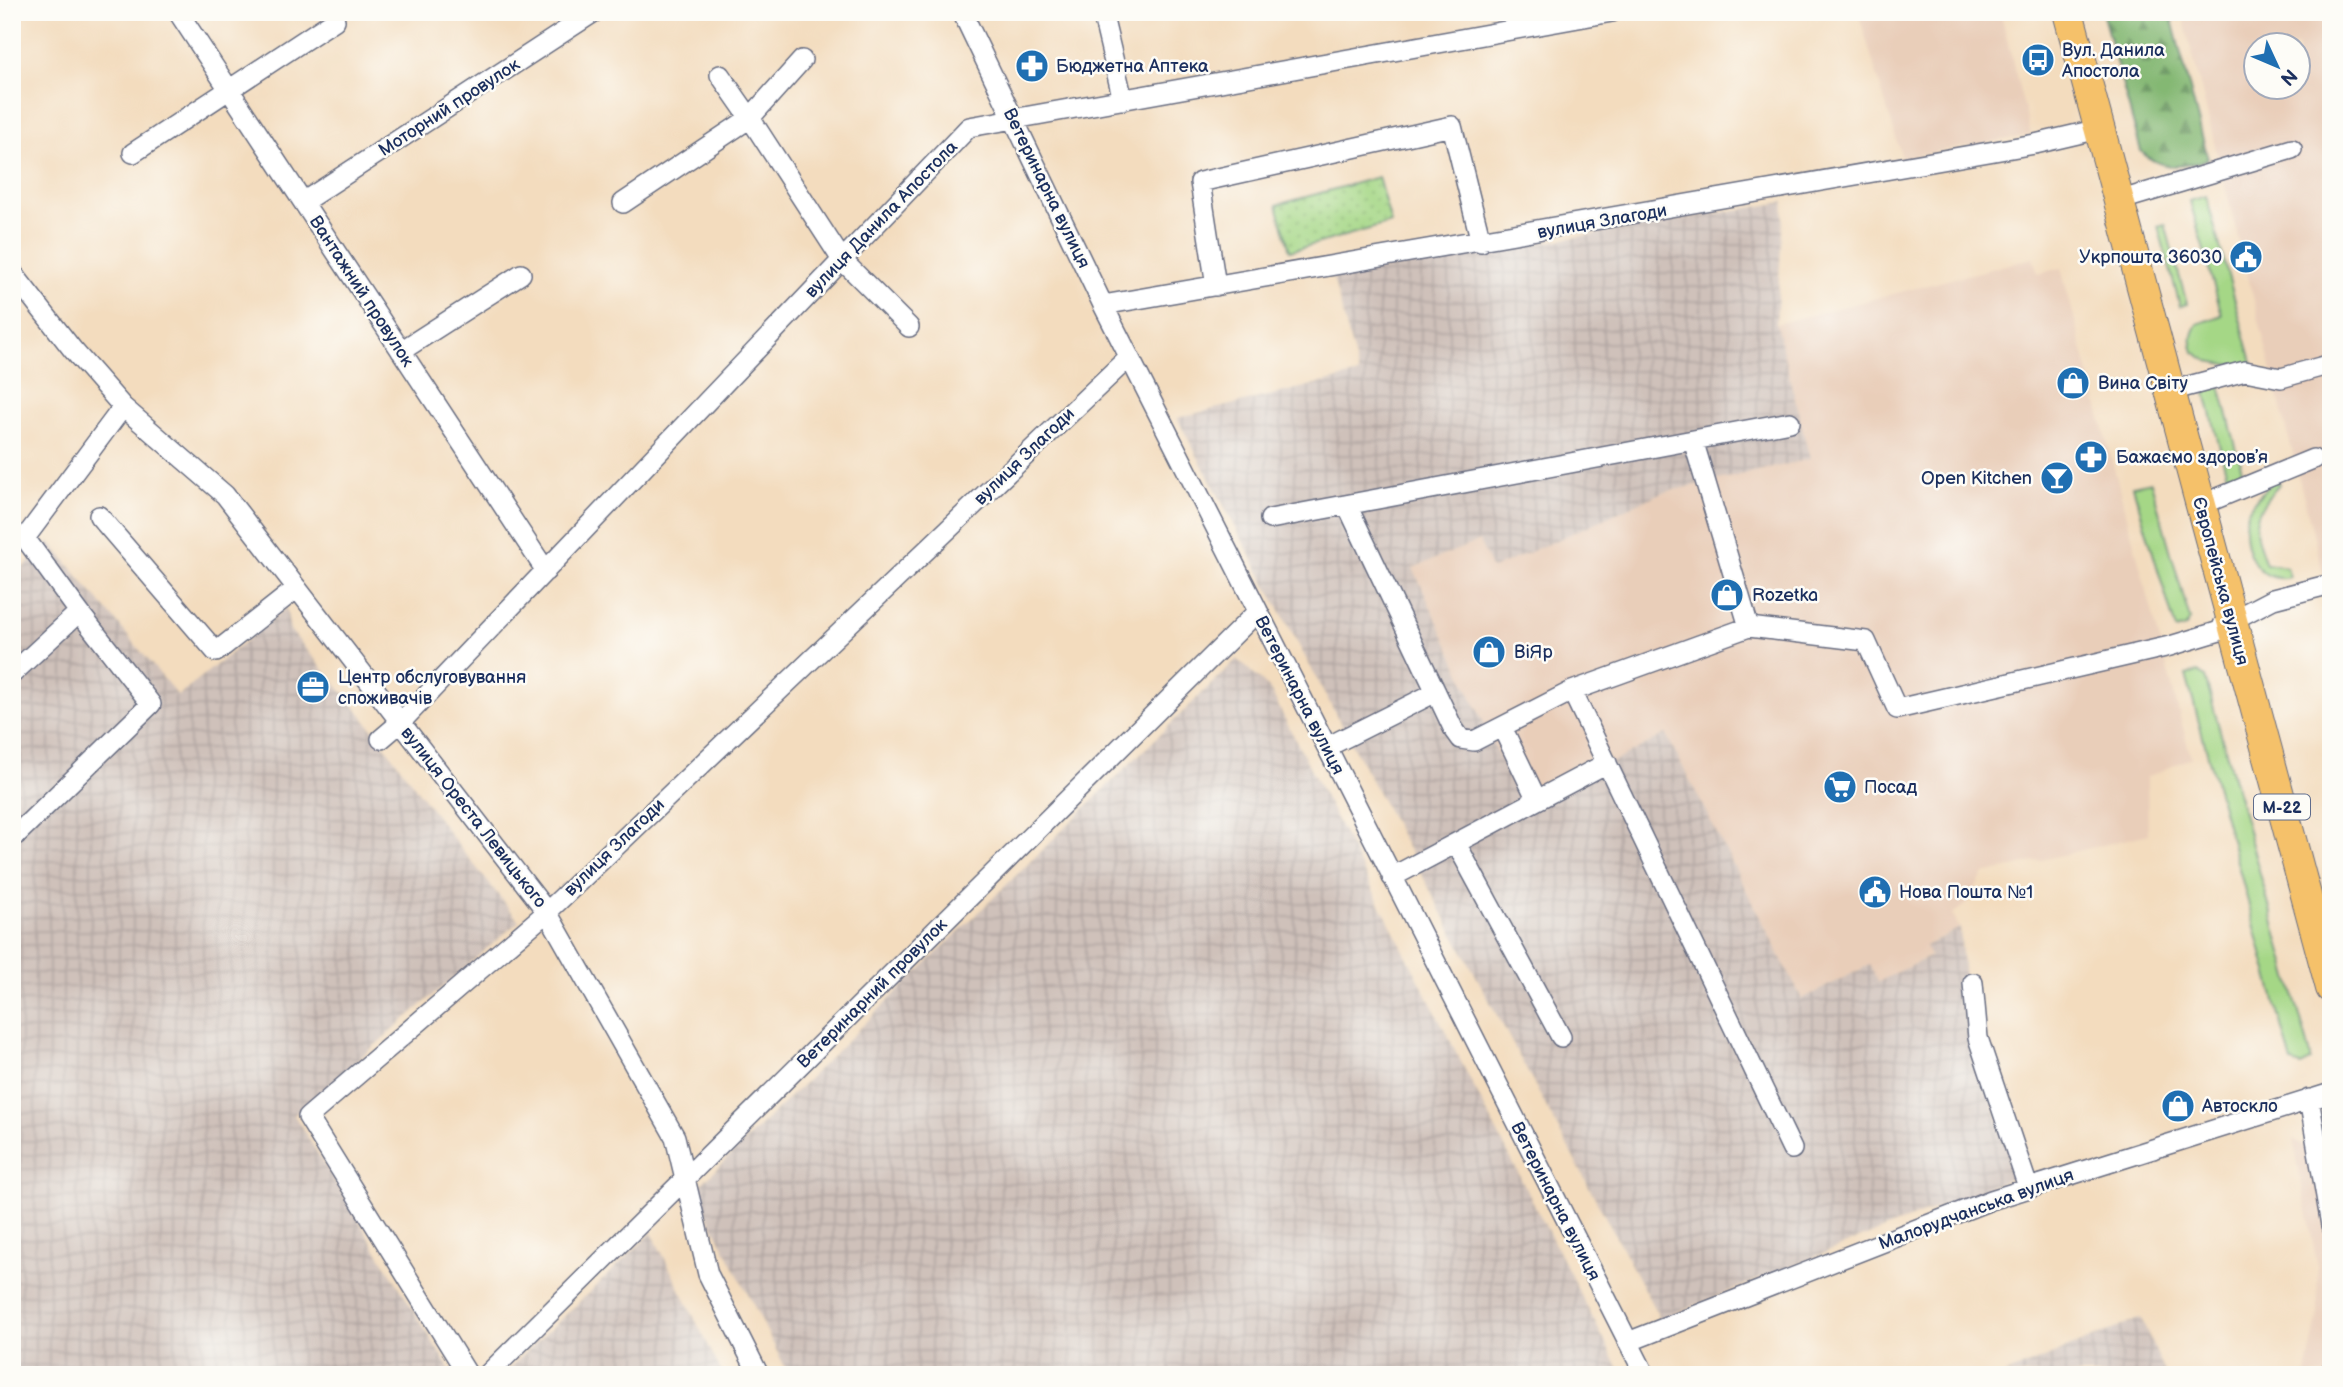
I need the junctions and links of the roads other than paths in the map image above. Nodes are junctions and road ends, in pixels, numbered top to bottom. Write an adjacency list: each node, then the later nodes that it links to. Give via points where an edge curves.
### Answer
1 (178, 12): 10 (street, Вантажний провулок)
2 (594, 12): 18 (street, Моторний провулок)
3 (962, 12): 13 (street, Ветеринарна вулиця)
4 (1102, 12): 11 (street)
5 (1612, 12): 11 (street, вулиця Данила Апостола)
6 (2068, 12): 14 (highway, Європейська вулиця / М-22)
7 (335, 20): 10 (street)
8 (802, 60): 12 (street)
9 (720, 75): 12 (street)
10 (229, 90): 16 (street); 18 (street, Вантажний провулок)
11 (1123, 100): 13 (street, вулиця Данила Апостола)
12 (750, 118): 19 (street); 21 (street)
13 (1013, 119): 21 (street, вулиця Данила Апостола, via 969,127); 25 (street, Ветеринарна вулиця)
14 (2099, 129): 17 (highway, Європейська вулиця / М-22); 20 (street, вулиця Злагоди)
15 (2292, 149): 17 (street)
16 (133, 153)
17 (2118, 201): 30 (highway, Європейська вулиця / М-22)
18 (303, 202): 27 (street, Вантажний провулок)
19 (623, 203)
20 (1481, 242): 24 (street, вулиця Злагоди); 24 (street, via 1452,126 1200,182)
21 (842, 260): 26 (street); 39 (street, вулиця Данила Апостола)
22 (12, 272): 31 (street, вулиця Ореста Левицького)
23 (521, 274): 27 (street)
24 (1216, 286): 25 (street, вулиця Злагоди)
25 (1102, 305): 28 (street, Ветеринарна вулиця)
26 (909, 327)
27 (401, 351): 39 (street, Вантажний провулок)
28 (1129, 357): 42 (street, Ветеринарна вулиця); 58 (street, вулиця Злагоди)
29 (2331, 364): 30 (street, via 2281,379 2245,372)
30 (2170, 391): 36 (highway, Європейська вулиця / М-22)
31 (123, 407): 41 (street, вулиця Ореста Левицького, via 225,495); 43 (street, via 24,538)
32 (1790, 422): 33 (street)
33 (1693, 440): 35 (street); 45 (street)
34 (2313, 459): 36 (street)
35 (1347, 505): 38 (street); 48 (street)
36 (2201, 505): 44 (highway, Європейська вулиця / М-22)
37 (99, 516): 41 (street, via 216,652)
38 (1270, 519)
39 (546, 571): 49 (street, вулиця Данила Апостола)
40 (2331, 584): 44 (street, via 2273,599)
41 (297, 588): 49 (street, вулиця Ореста Левицького)
42 (1258, 611): 52 (street, Ветеринарна вулиця); 65 (street, Ветеринарний провулок)
43 (79, 612): 46 (street); 55 (street, via 151,704 16,835)
44 (2233, 624): 45 (street, via 2118,658 1897,709 1866,642); 60 (highway, Європейська вулиця / М-22)
45 (1749, 627): 47 (street)
46 (12, 674)
47 (1572, 691): 50 (street); 53 (street)
48 (1436, 692): 50 (street, via 1461,739 1474,741); 52 (street)
49 (401, 722): 51 (street, вулиця Данила Апостола); 58 (street, вулиця Ореста Левицького)
50 (1502, 727): 54 (street)
51 (381, 740)
52 (1326, 747): 57 (street, Ветеринарна вулиця)
53 (1607, 763): 54 (street); 64 (street)
54 (1537, 800): 56 (street)
55 (12, 830)
56 (1456, 843): 57 (street); 61 (street)
57 (1392, 877): 68 (street, Ветеринарна вулиця)
58 (547, 912): 65 (street, вулиця Ореста Левицького, via 675,1137); 70 (street, вулиця Злагоди, via 308,1117)
59 (1973, 983): 66 (street, via 1978,1038)
60 (2331, 988)
61 (1561, 1037)
62 (2331, 1093): 63 (street, Малорудчанська вулиця)
63 (2309, 1099): 66 (street, Малорудчанська вулиця); 67 (street)
64 (1792, 1149)
65 (685, 1179): 71 (street, Ветеринарний провулок); 72 (street, вулиця Ореста Левицького, via 708,1274)
66 (2028, 1187): 68 (street, Малорудчанська вулиця)
67 (2331, 1225)
68 (1628, 1342): 73 (street, Ветеринарна вулиця)
69 (2331, 1371): 74 (street)
70 (468, 1375)
71 (487, 1375)
72 (759, 1375)
73 (1646, 1375)
74 (2327, 1375)

